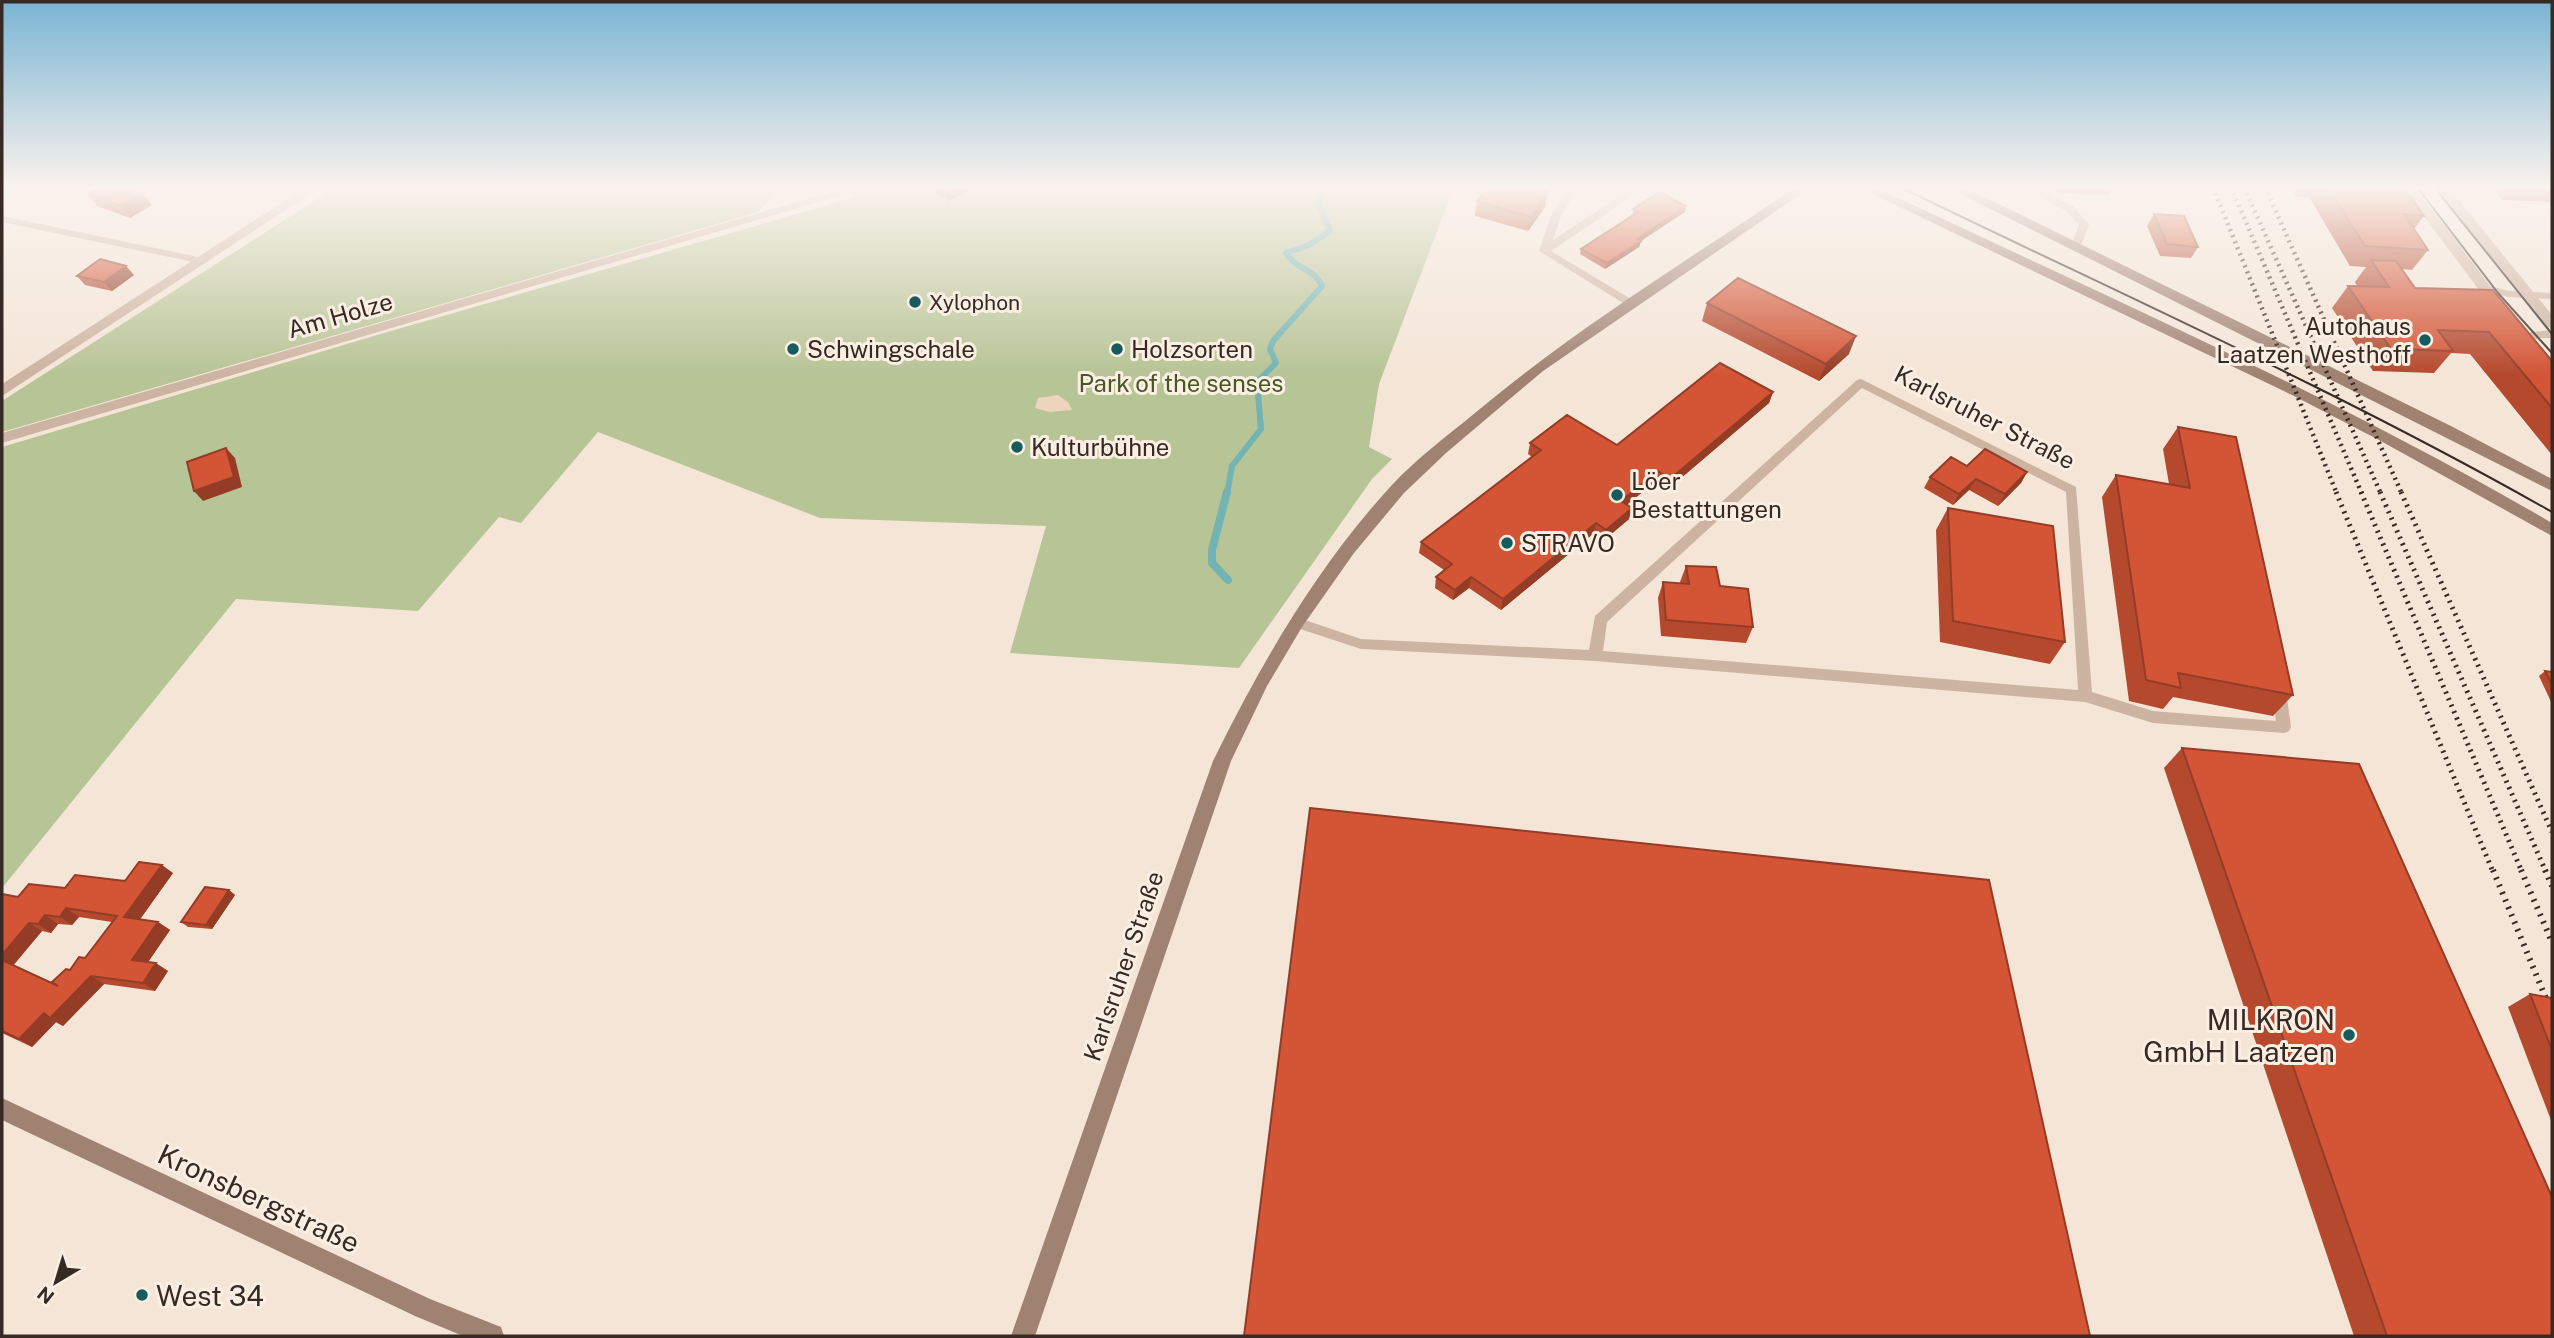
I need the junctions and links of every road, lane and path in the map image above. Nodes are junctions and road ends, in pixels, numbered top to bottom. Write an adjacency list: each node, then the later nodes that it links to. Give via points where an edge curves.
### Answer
1 (148, 249): 10 (lane)
2 (221, 249): 10 (street)
3 (649, 249): 19 (street, Am Holze)
4 (1716, 249): 14 (main road, Karlsruher Straße)
5 (1997, 249): 21 (main road, via 2422,454)
6 (2078, 249): 20 (main road)
7 (2454, 249): 11 (street)
8 (2491, 249): 12 (street)
9 (1544, 251): 14 (lane)
10 (204, 261): 18 (street)
11 (2482, 287): 12 (lane); 17 (street)
12 (2527, 295): 13 (lane); 15 (street)
13 (2552, 296)
14 (1632, 304): 22 (main road, Karlsruher Straße, via 1538,368 1398,489)
15 (2552, 324)
16 (2552, 334): 17 (lane)
17 (2524, 336)
18 (2, 391)
19 (2, 438)
20 (2552, 485)
21 (2552, 530)
22 (1296, 622): 23 (lane, via 1361,644); 28 (main road, Karlsruher Straße, via 1222,761)
23 (1595, 656): 25 (lane); 25 (lane, Karlsruher Straße, via 1600,620 1861,383 2072,490)
24 (2277, 675): 25 (lane, via 2284,727 2153,718)
25 (2085, 696)
26 (2, 1109): 27 (main road, Kronsbergstraße, via 410,1302)
27 (492, 1336)
28 (1023, 1336)

